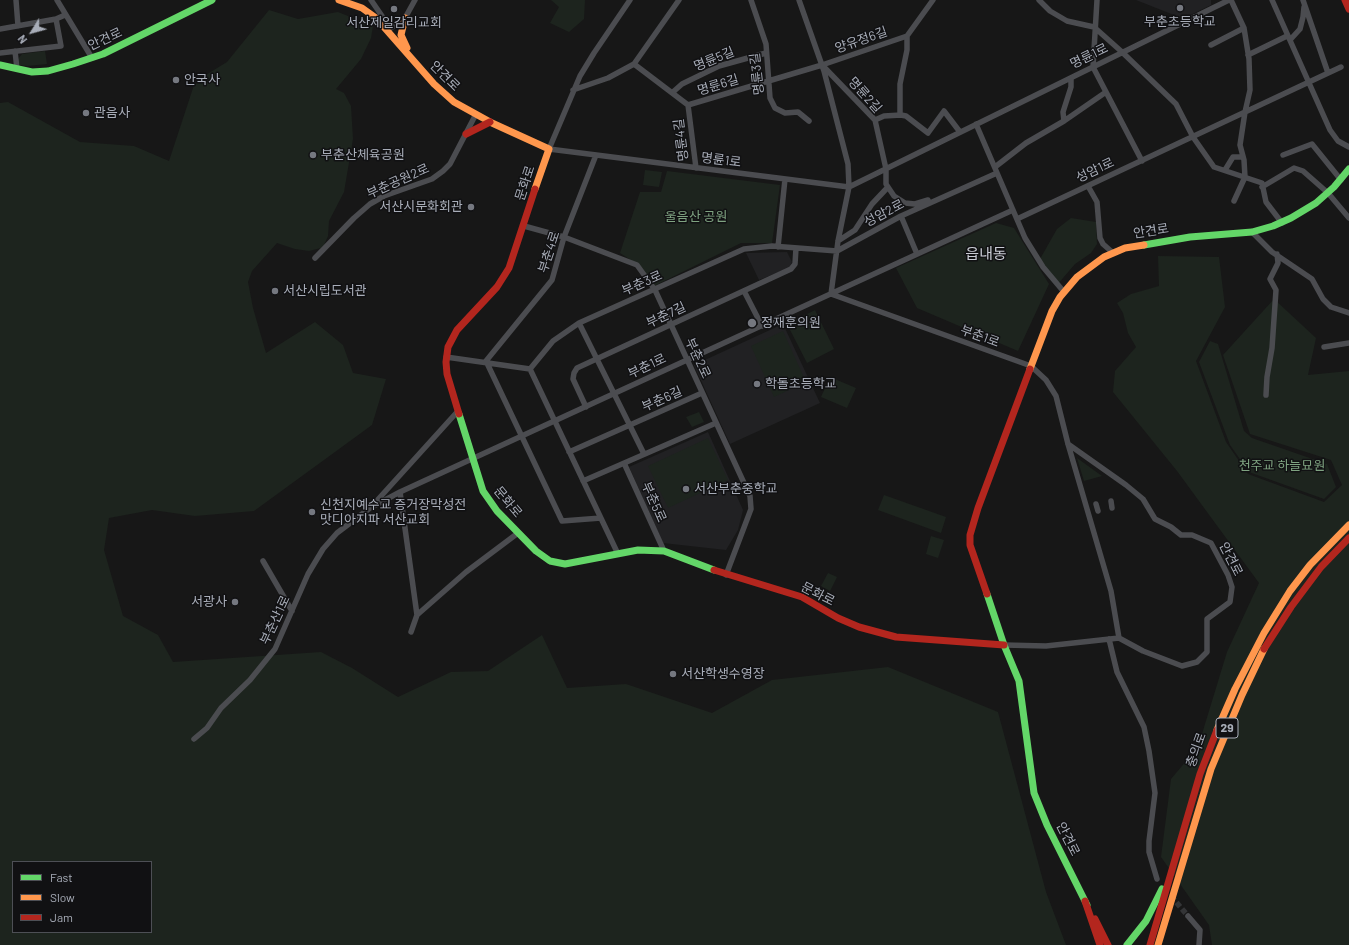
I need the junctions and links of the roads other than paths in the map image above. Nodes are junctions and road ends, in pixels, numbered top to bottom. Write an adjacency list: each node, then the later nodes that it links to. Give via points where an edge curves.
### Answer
1 (16, 0): 23 (street)
2 (57, 0): 20 (street)
3 (339, 0): 27 (main road, 안견로, via 366,10)
4 (371, 0): 27 (street)
5 (415, 0): 21 (street)
6 (630, 0): 48 (street, 문화로, via 594,53)
7 (679, 0): 38 (street)
8 (751, 0): 32 (street, 명륜3길, via 766,44)
9 (799, 0): 40 (street, 명륜2길)
10 (933, 0): 28 (street, 양유정6길)
11 (1039, 0): 24 (street, via 1050,12 1068,21)
12 (1097, 0): 24 (street)
13 (1230, 0): 17 (street, 명륜1로); 25 (street, 명륜1로)
14 (1272, 0): 29 (street)
15 (1345, 0): 19 (main road)
16 (208, 1): 37 (main road, 안견로)
17 (1219, 2): 33 (street, 명륜1로)
18 (1303, 2): 29 (street, via 1300,29); 44 (street)
19 (1349, 9)
20 (65, 15): 22 (street); 37 (street)
21 (405, 18): 27 (street); 35 (main road, via 401,35 408,50)
22 (56, 19): 23 (street); 31 (street, via 61,46)
23 (18, 26): 26 (street)
24 (1094, 27): 33 (street); 41 (street)
25 (1244, 28): 30 (street); 36 (street)
26 (0, 29)
27 (388, 30): 35 (main road, 안견로)
28 (907, 36): 40 (street, 양유정6길); 54 (street, 양유정6길, via 907,50 900,84)
29 (1288, 38): 36 (street); 47 (street)
30 (1211, 45)
31 (15, 51): 34 (street); 43 (street)
32 (766, 52): 46 (street, 명륜3길); 49 (street, 명륜5길, via 719,66 682,84)
33 (1122, 52): 41 (street, 명륜1로); 62 (street, via 1176,104)
34 (0, 53)
35 (407, 54): 53 (main road, 안견로, via 449,98)
36 (1248, 55): 52 (street, via 1250,90)
37 (92, 58): 43 (main road, 안견로, via 48,71 32,72)
38 (634, 64): 48 (street, via 608,78); 49 (street, 명륜4길)
39 (0, 65): 43 (main road, 안견로)
40 (822, 65): 46 (street, 명륜6길); 55 (street, 명륜2길); 79 (street, 명륜2길, via 848,164)
41 (1093, 67): 45 (street, 명륜1로); 50 (street)
42 (1341, 67): 44 (street, 성암1로)
43 (17, 69)
44 (1328, 73): 47 (street, 성암1로)
45 (1071, 78): 58 (street, via 1071,87 1063,112); 59 (street, 명륜1로)
46 (769, 81): 51 (street, 명륜6길); 56 (street, 명륜3길, via 770,98 775,108 785,113 798,112)
47 (1308, 82): 52 (street, 성암1로); 63 (street, via 1330,130 1338,141)
48 (573, 90): 64 (street, 문화로)
49 (673, 92): 51 (street, 명륜4길)
50 (1106, 92): 58 (street); 68 (street)
51 (688, 105): 70 (street, 명륜4길)
52 (1245, 112): 62 (street, 성암1로); 67 (street, via 1240,145)
53 (476, 114): 57 (main road, 안견로); 61 (street, 부춘공원2로)
54 (900, 115): 55 (street, via 884,116); 60 (street, via 906,116 928,132 944,110)
55 (875, 120): 71 (street, 명륜2길)
56 (809, 121)
57 (490, 122): 61 (main road); 64 (main road, 안견로)
58 (1064, 122): 69 (street, via 1026,143)
59 (976, 124): 60 (street, 명륜1로); 69 (street)
60 (960, 132): 71 (street, 명륜1로)
61 (466, 134): 100 (street, 부춘공원2로, via 450,164 440,174 370,204)
62 (1193, 137): 68 (street, 성암1로); 73 (street, via 1214,166)
63 (1349, 147)
64 (549, 149): 65 (street, 명륜1로); 90 (main road, 문화로)
65 (596, 155): 70 (street, 명륜1로); 92 (street, 부춘4로)
66 (1284, 155): 77 (street, via 1312,144)
67 (1243, 157): 73 (street, via 1233,157); 75 (street)
68 (1142, 160): 78 (street, 성암1로)
69 (995, 167): 74 (street)
70 (696, 168): 76 (street, 명륜1로)
71 (886, 168): 79 (street, 명륜1로); 80 (street)
72 (1349, 169): 77 (main road, 안견로)
73 (1225, 170): 75 (street)
74 (997, 173): 83 (street, 성암2로); 85 (street)
75 (1245, 177): 81 (street, via 1262,183); 84 (street)
76 (786, 179): 79 (street, 명륜1로); 94 (street)
77 (1341, 180): 82 (main road, 안견로)
78 (1088, 186): 88 (street, 성암1로); 97 (street, via 1097,202 1100,238)
79 (849, 187): 93 (street)
80 (888, 187): 83 (street, 성암2로, via 894,196 905,203 915,204); 93 (street, via 872,204 855,230)
81 (1262, 187): 82 (street, via 1294,168 1304,171); 89 (street, via 1266,202)
82 (1328, 193): 87 (street); 89 (main road, 안견로)
83 (942, 197): 86 (street, 성암2로)
84 (1234, 201)
85 (1013, 210): 88 (street); 98 (street)
86 (901, 216): 96 (street, 성암2로); 98 (street)
87 (1349, 218)
88 (1017, 219): 103 (street, via 1025,238 1043,267)
89 (1282, 223): 91 (main road, 안견로)
90 (524, 226): 92 (street, 부춘2로); 111 (main road, 문화로, via 506,273 497,287 457,330)
91 (1252, 232): 97 (main road, 안견로, via 1151,243); 99 (street)
92 (564, 237): 101 (street, 부춘2로, via 637,265); 114 (street, 부춘4로, via 552,280)
93 (838, 241): 96 (street)
94 (778, 247): 95 (street, 부춘3로); 101 (street, 부춘3로, via 744,249)
95 (796, 248): 96 (street, 부춘3로); 102 (street, 부춘7길, via 795,264 792,268)
96 (837, 251): 104 (street)
97 (1112, 252): 103 (main road, 안견로, via 1085,270)
98 (917, 254): 104 (street)
99 (1277, 254): 105 (street, via 1312,279 1323,299 1331,307); 119 (street, via 1278,263 1270,279 1276,290)
100 (315, 258)
101 (655, 290): 106 (street, 부춘3로); 107 (street, 부춘2로)
102 (744, 291): 107 (street, 부춘7길); 108 (street)
103 (1064, 292): 115 (main road, 안견로, via 1052,311)
104 (831, 294): 108 (street, 부춘1로); 115 (street, 부춘1로)
105 (1349, 313)
106 (578, 323): 112 (street); 116 (street, 부춘3로, via 557,336)
107 (671, 325): 112 (street, 부춘7길); 113 (street, 부춘2로)
108 (762, 326): 113 (street, 부춘1로)
109 (1349, 343): 110 (street)
110 (1324, 347)
111 (446, 357): 114 (street); 121 (main road, 문화로)
112 (597, 359): 118 (street); 120 (street, 부춘7길, via 577,368 574,373 574,381)
113 (687, 360): 117 (street, 부춘2로); 118 (street, 부춘1로)
114 (486, 361): 116 (street); 125 (street)
115 (1031, 366): 126 (street, via 1055,393); 151 (main road, 안견로, via 970,535 974,560)
116 (530, 368): 122 (street)
117 (702, 393): 123 (street, 부춘2로); 124 (street, 부춘6길)
118 (614, 394): 120 (street, 부춘1로); 124 (street, 부춘6길)
119 (1266, 395)
120 (586, 407): 122 (street, 부춘1로)
121 (458, 411): 129 (main road, 문화로); 135 (street, 부춘산1로)
122 (555, 421): 125 (street, 부춘1로); 127 (street)
123 (716, 423): 128 (street); 145 (street, 부춘2로, via 751,502)
124 (630, 425): 127 (street, 부춘6길); 128 (street)
125 (522, 436): 129 (street, 부춘1로); 138 (street, via 562,521)
126 (1068, 444): 149 (street, via 1111,591); 149 (street, 안견로, via 1143,499 1155,519 1181,535 1192,535 1211,543 1232,587 1230,602 1207,618 1207,652 1197,662 1182,666 1143,651)
127 (570, 452): 131 (street)
128 (644, 454): 130 (street)
129 (472, 459): 132 (street, 부춘산1로); 140 (main road, 문화로, via 487,499)
130 (624, 463): 131 (street); 142 (street, 부춘5로)
131 (583, 481): 138 (street)
132 (400, 492): 135 (street, 부춘산1로); 147 (street)
133 (1111, 501): 136 (street)
134 (1096, 504): 137 (street)
135 (370, 508): 146 (street, 부춘산1로, via 337,533 323,549 310,570)
136 (1112, 508)
137 (1098, 511)
138 (601, 518): 143 (street)
139 (1349, 525): 153 (main road, 충의로 / 29, via 1290,590 1252,653 1200,774)
140 (518, 533): 143 (main road, 문화로, via 542,556 559,564); 147 (street, via 466,572)
141 (1349, 538): 161 (main road, 충의로 / 29, via 1321,567 1291,607 1268,642 1242,695 1212,769)
142 (664, 551): 143 (main road, 문화로, via 645,550); 145 (main road, 문화로)
143 (618, 554)
144 (263, 561): 146 (street)
145 (726, 575): 151 (main road, 문화로, via 802,597 845,622 874,631 921,640)
146 (292, 611): 152 (street, 부춘산1로, via 275,649 250,680)
147 (417, 615): 148 (street)
148 (411, 632)
149 (1119, 638): 150 (street)
150 (1109, 639): 151 (street, via 1046,646); 154 (street, via 1117,672 1144,727 1149,751 1155,793 1148,841)
151 (1004, 645): 155 (main road, 안견로, via 1019,681 1032,780 1038,804)
152 (194, 739)
153 (1173, 867): 159 (main road, via 1146,921); 160 (main road, 충의로 / 29)
154 (1157, 879)
155 (1085, 901): 157 (main road); 158 (main road, 안견로)
156 (1188, 916): 162 (street, via 1200,930)
157 (1100, 945)
158 (1108, 945)
159 (1128, 945)
160 (1150, 945)
161 (1158, 945)
162 (1199, 945)

